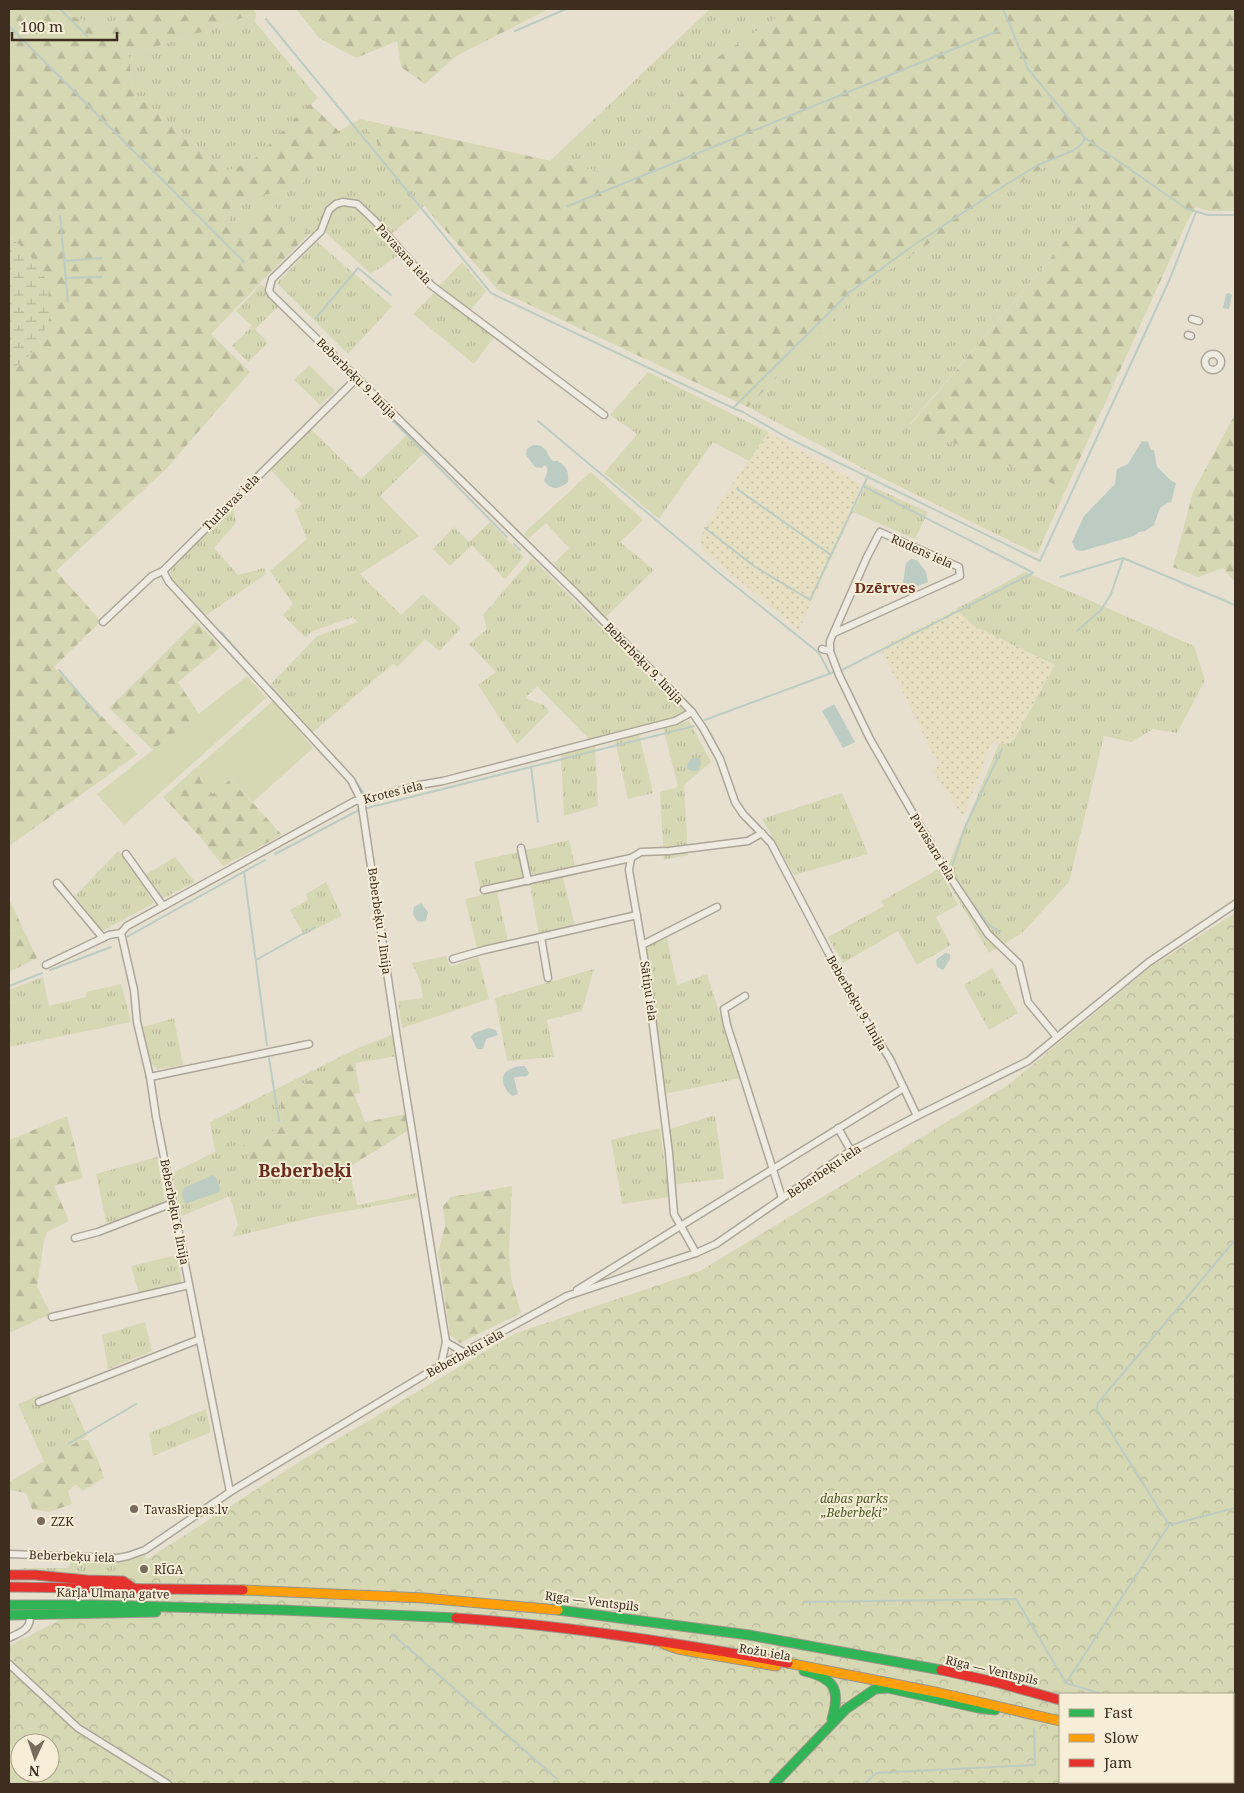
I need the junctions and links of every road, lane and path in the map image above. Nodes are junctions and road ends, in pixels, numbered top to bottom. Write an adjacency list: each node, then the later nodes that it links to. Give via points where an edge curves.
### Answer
1 (269, 287): 4 (street, Beberbeķu 9. līnija, via 271,294); 5 (street, Pavasara iela, via 272,279 321,231 329,210 343,202 357,204 431,285)
2 (1192, 319): 3 (street)
3 (1199, 321)
4 (356, 378): 6 (street, Turlavas iela); 12 (street, Beberbeķu 9. līnija, via 578,595)
5 (604, 415)
6 (163, 571): 7 (street, Turlavas iela, via 152,576); 13 (street, Beberbeķu 7. līnija, via 169,582 350,780)
7 (103, 622)
8 (834, 633): 8 (street, Rudens iela, via 880,532 958,566 960,576); 9 (street, Rudens iela)
9 (830, 641): 11 (street, Pavasara iela)
10 (822, 649): 11 (street)
11 (830, 651): 33 (street, Pavasara iela, via 838,675 870,739 945,869 988,934 1019,964 1028,1002)
12 (692, 712): 13 (street, Krotes iela, via 675,721 620,736); 14 (street, Beberbeķu 9. līnija, via 720,759 735,802)
13 (362, 800): 22 (street, Krotes iela); 50 (street, Beberbeķu 7. līnija)
14 (762, 833): 17 (street, via 748,841 641,852); 36 (street, Beberbeķu 9. līnija, via 772,844 854,1002)
15 (521, 848): 18 (street)
16 (126, 854): 22 (street)
17 (631, 858): 18 (street); 24 (street, Sātiņu iela, via 629,870)
18 (528, 880): 20 (street)
19 (57, 882): 27 (street)
20 (484, 890)
21 (1235, 904): 33 (street, Beberbeķu iela, via 1149,962)
22 (164, 906): 25 (street, Krotes iela, via 127,926)
23 (717, 907): 28 (street)
24 (637, 915): 26 (street); 28 (street, Sātiņu iela)
25 (121, 933): 27 (street); 35 (street, Beberbeķu 6. līnija)
26 (541, 937): 29 (street); 31 (street)
27 (103, 938): 30 (street)
28 (642, 945): 43 (street, Sātiņu iela, via 672,1200 674,1214)
29 (453, 958)
30 (46, 965)
31 (548, 978)
32 (745, 996): 40 (street, via 724,1009)
33 (1056, 1036): 37 (street, Beberbeķu iela, via 1028,1060)
34 (308, 1044): 35 (street)
35 (150, 1078): 42 (street, Beberbeķu 6. līnija)
36 (904, 1088): 37 (street, Beberbeķu 9. līnija); 38 (street)
37 (917, 1116): 39 (street, Beberbeķu iela)
38 (838, 1128): 39 (street); 40 (street)
39 (851, 1151): 41 (street, Beberbeķu iela)
40 (773, 1168): 41 (street); 43 (street)
41 (782, 1198): 45 (street, Beberbeķu iela, via 716,1244)
42 (173, 1203): 44 (street); 46 (street, Beberbeķu 6. līnija)
43 (681, 1226): 45 (street, Sātiņu iela); 47 (street)
44 (75, 1238)
45 (696, 1253): 47 (street, Beberbeķu iela)
46 (189, 1285): 48 (street); 49 (street, Beberbeķu 6. līnija)
47 (567, 1296): 51 (street, Beberbeķu iela)
48 (52, 1317)
49 (200, 1339): 53 (street); 54 (street, Beberbeķu 6. līnija)
50 (446, 1342): 51 (street); 52 (street, Beberbeķu 7. līnija)
51 (465, 1353): 52 (street, Beberbeķu iela)
52 (441, 1366): 54 (street, Beberbeķu iela)
53 (39, 1402)
54 (230, 1492): 55 (street, Beberbeķu iela, via 146,1550 128,1556)
55 (9, 1554)
56 (9, 1575): 59 (main road, via 123,1581)
57 (9, 1587): 58 (main road, Kārļa Ulmaņa gatve)
58 (112, 1587): 59 (main road, Rīga — Ventspils)
59 (134, 1588): 67 (main road, Rīga — Ventspils, via 266,1590 422,1598 628,1618 882,1657)
60 (9, 1605): 61 (main road, Kārļa Ulmaņa gatve)
61 (217, 1608): 63 (main road, via 178,1612); 65 (main road, via 421,1615)
62 (9, 1615): 63 (main road)
63 (30, 1615): 64 (street, via 28,1629)
64 (9, 1638)
65 (651, 1639): 68 (main road, via 864,1676); 70 (main road, Rožu iela, via 678,1649 823,1676 836,1688 838,1697)
66 (9, 1664): 71 (street, via 78,1728)
67 (1059, 1700)
68 (1025, 1712): 69 (main road); 70 (main road, Rožu iela, via 978,1708 888,1688 875,1689 864,1695)
69 (1059, 1721)
70 (830, 1724): 72 (main road, Rožu iela)
71 (168, 1784)
72 (774, 1784)

